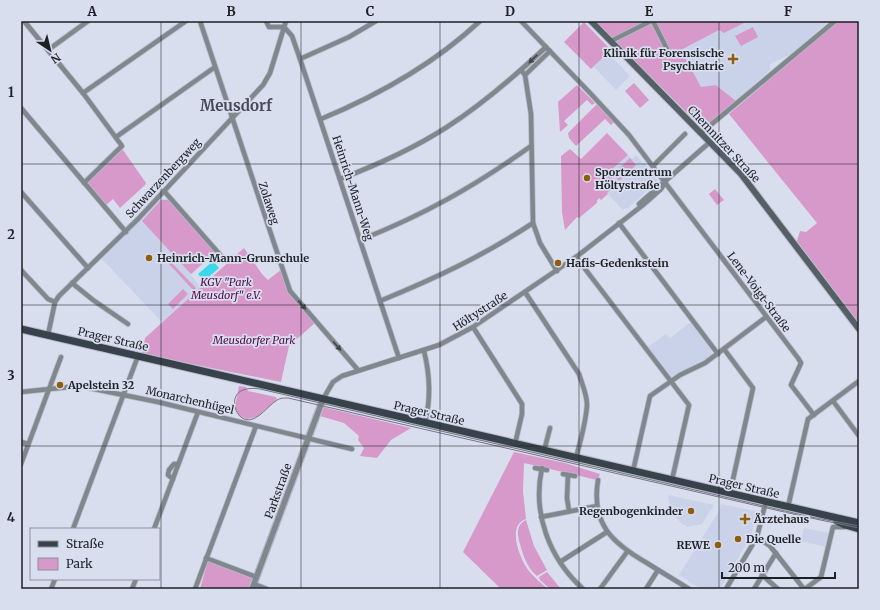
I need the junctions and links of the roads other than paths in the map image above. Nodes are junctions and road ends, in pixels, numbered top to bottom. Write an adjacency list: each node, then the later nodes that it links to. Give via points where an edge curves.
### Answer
1 (24, 21): 17 (street)
2 (88, 21): 17 (street)
3 (186, 21): 23 (street)
4 (200, 21): 20 (street, Zolaweg)
5 (266, 21): 13 (street, via 269,27)
6 (286, 21): 13 (street, Schwarzenbergweg)
7 (376, 21): 19 (street, via 349,37)
8 (480, 21): 26 (street, via 442,53 392,86)
9 (521, 21): 15 (street, Lene-Voigt-Straße)
10 (591, 21): 14 (main road, Chemnitzer Straße)
11 (652, 21): 14 (street); 16 (street)
12 (834, 21): 27 (street)
13 (284, 27): 19 (street, Heinrich-Mann-Weg, via 292,36); 25 (street, Schwarzenbergweg, via 267,80)
14 (611, 41): 27 (main road, Chemnitzer Straße)
15 (546, 47): 18 (street, Lene-Voigt-Straße); 21 (street, one-way to 21)
16 (667, 49)
17 (48, 50): 23 (street)
18 (550, 51): 22 (street); 32 (street, Lene-Voigt-Straße, via 628,135)
19 (300, 59): 26 (street, Heinrich-Mann-Weg)
20 (215, 67): 25 (street, Zolaweg); 29 (street)
21 (521, 70): 22 (street); 33 (street, via 446,128 370,168)
22 (525, 75): 31 (street)
23 (83, 93): 29 (street)
24 (21, 108): 34 (street)
25 (232, 118): 37 (street, Schwarzenbergweg); 63 (street, Zolaweg, one-way to 63, via 288,287)
26 (321, 119): 33 (street, Heinrich-Mann-Weg)
27 (701, 133): 30 (main road, Chemnitzer Straße)
28 (685, 134): 32 (street)
29 (116, 137): 34 (street, via 122,146)
30 (710, 142): 35 (street, Höltystraße); 55 (main road, Chemnitzer Straße, via 746,181)
31 (531, 146): 38 (street); 41 (street, via 448,200)
32 (653, 166): 35 (street, Lene-Voigt-Straße)
33 (340, 179): 41 (street, Heinrich-Mann-Weg)
34 (84, 183): 40 (street)
35 (665, 183): 39 (street, Höltystraße); 51 (street, Lene-Voigt-Straße)
36 (21, 192): 44 (street)
37 (164, 192): 40 (street, Schwarzenbergweg); 43 (street)
38 (533, 223): 46 (street, via 540,243); 49 (street, via 454,269)
39 (619, 224): 42 (street, Höltystraße); 59 (street)
40 (126, 232): 44 (street, Schwarzenbergweg)
41 (360, 240): 49 (street, Heinrich-Mann-Weg)
42 (576, 257): 46 (street, Höltystraße); 64 (street)
43 (223, 258)
44 (88, 268): 47 (street, Schwarzenbergweg)
45 (21, 270): 50 (street)
46 (557, 271): 48 (street, Höltystraße)
47 (72, 282): 50 (street, Schwarzenbergweg); 52 (street)
48 (525, 292): 53 (street, Höltystraße); 83 (street, via 579,374 584,389 587,404)
49 (380, 301): 62 (street, Heinrich-Mann-Weg)
50 (55, 302): 56 (street, Schwarzenbergweg)
51 (766, 317): 57 (street); 72 (street, Lene-Voigt-Straße, via 801,363 791,385)
52 (128, 324)
53 (473, 327): 58 (street, Höltystraße); 80 (street, via 522,404)
54 (21, 329): 56 (main road, Prager Straße)
55 (859, 329)
56 (48, 335): 60 (main road, Prager Straße)
57 (724, 349): 59 (street); 92 (street, via 753,388)
58 (424, 351): 62 (street, Höltystraße); 73 (street, via 430,386)
59 (718, 354): 64 (street)
60 (138, 356): 68 (street); 69 (main road, Prager Straße)
61 (61, 357): 66 (street)
62 (399, 358): 63 (street, Höltystraße)
63 (358, 370): 69 (street, Höltystraße, via 337,379)
64 (670, 382): 86 (street, via 650,396); 91 (street, via 689,406)
65 (858, 384): 70 (street)
66 (48, 389): 67 (street, Monarchenhügel); 68 (street, Monarchenhügel, via 79,386); 79 (street)
67 (21, 392)
68 (124, 394): 71 (street, Monarchenhügel); 99 (street)
69 (323, 400): 73 (main road, Prager Straße); 77 (street, Parkstraße)
70 (833, 401): 72 (street); 76 (street)
71 (198, 412): 74 (street, Monarchenhügel); 100 (street)
72 (814, 415): 95 (street, via 808,419)
73 (425, 423): 80 (main road, Prager Straße)
74 (256, 426): 77 (street, Monarchenhügel); 105 (street)
75 (550, 428): 82 (street)
76 (859, 436)
77 (308, 438): 81 (street, Monarchenhügel); 109 (street, Parkstraße)
78 (21, 442): 79 (street)
79 (28, 444): 84 (street)
80 (515, 444): 82 (main road, Prager Straße)
81 (352, 449)
82 (544, 451): 83 (main road, Prager Straße)
83 (576, 458): 86 (main road, Prager Straße)
84 (21, 464)
85 (535, 468): 97 (street, via 543,469 538,500)
86 (633, 472): 91 (main road, Prager Straße)
87 (563, 474): 88 (street)
88 (568, 475): 89 (street); 96 (street)
89 (575, 476)
90 (598, 480): 94 (street)
91 (672, 480): 92 (main road, Prager Straße)
92 (730, 493): 93 (main road, Prager Straße)
93 (766, 501): 95 (main road, Prager Straße); 102 (street)
94 (597, 506): 96 (street); 101 (street)
95 (788, 507): 98 (main road, Prager Straße, via 831,517 840,523)
96 (569, 511): 97 (street)
97 (541, 517): 106 (street, via 548,539)
98 (857, 527): 120 (street, via 833,526 821,577)
99 (73, 528)
100 (154, 528)
101 (607, 532): 103 (street); 106 (street)
102 (757, 537): 104 (street); 117 (street)
103 (628, 552): 107 (street); 114 (street)
104 (776, 553): 108 (street); 120 (street)
105 (206, 558): 109 (street); 111 (street)
106 (560, 562): 113 (street)
107 (658, 570): 115 (street); 116 (street)
108 (762, 575): 118 (street); 119 (street)
109 (256, 577): 110 (street, Parkstraße)
110 (253, 587): 112 (street)
111 (195, 589)
112 (267, 589)
113 (583, 589)
114 (600, 589)
115 (646, 589)
116 (689, 589)
117 (726, 589)
118 (754, 589)
119 (778, 589)
120 (805, 589)

